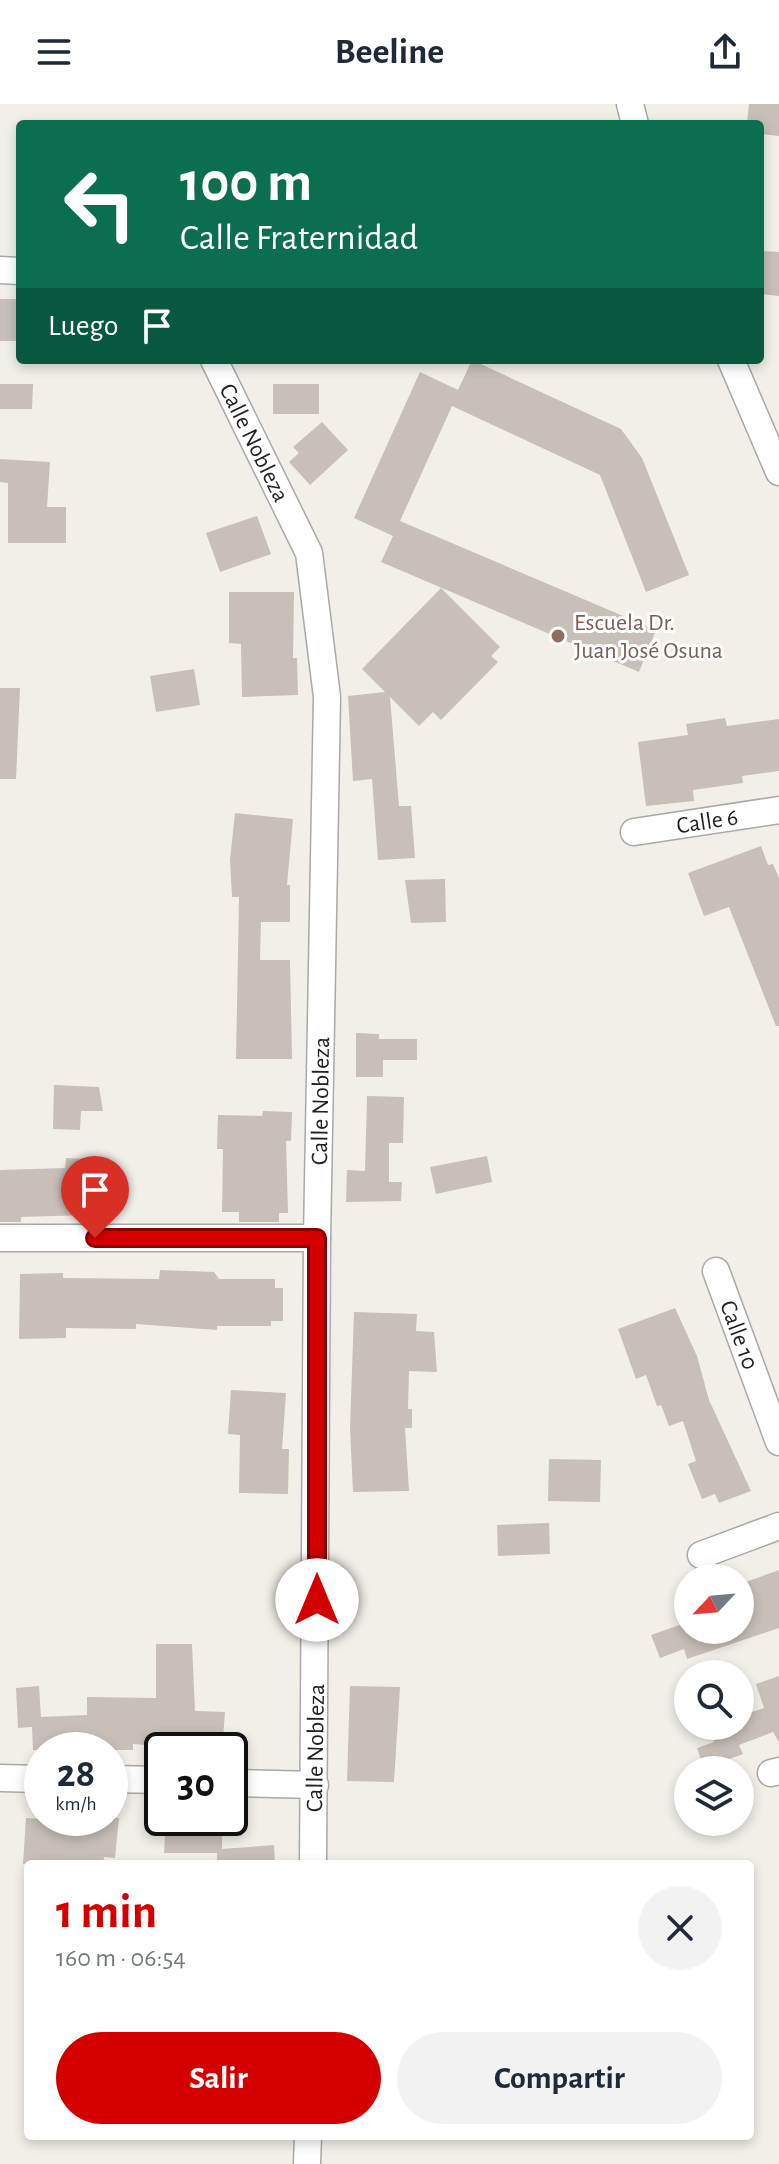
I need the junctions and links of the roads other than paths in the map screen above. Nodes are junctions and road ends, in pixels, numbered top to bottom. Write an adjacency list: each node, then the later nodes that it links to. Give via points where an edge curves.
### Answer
1 (216, 364): 7 (street, Calle Nobleza, via 309,553 327,697)
2 (733, 364): 3 (street)
3 (779, 472)
4 (779, 810): 5 (street, Calle 6)
5 (634, 832)
6 (0, 1238): 7 (street)
7 (317, 1238): 15 (street, Calle Nobleza)
8 (716, 1271): 9 (street, Calle 10)
9 (779, 1442)
10 (779, 1526): 11 (street)
11 (701, 1555)
12 (0, 1778): 13 (street)
13 (24, 1779)
14 (248, 1783): 15 (street)
15 (315, 1785): 16 (street, Calle Nobleza)
16 (313, 1860)
17 (308, 2140): 18 (street)
18 (307, 2164)

